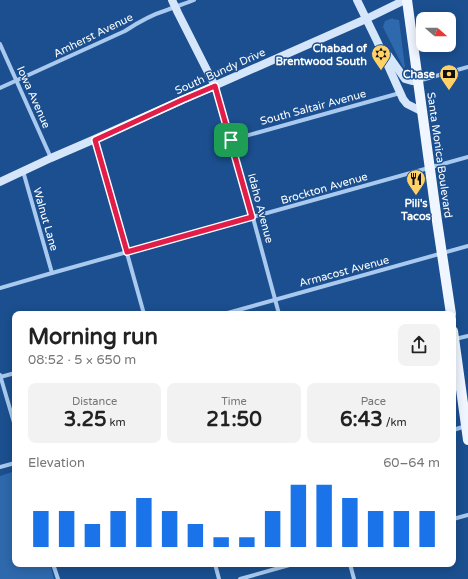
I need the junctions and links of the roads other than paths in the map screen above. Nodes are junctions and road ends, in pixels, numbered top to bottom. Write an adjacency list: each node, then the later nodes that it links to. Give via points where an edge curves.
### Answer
1 (194, 0): 4 (street, Amherst Avenue)
2 (357, 0): 5 (main road)
3 (406, 0): 5 (main road, South Bundy Drive); 10 (main road, Santa Monica Boulevard)
4 (174, 4): 9 (street, Amherst Avenue, via 125,32); 11 (main road, Idaho Avenue)
5 (366, 19): 6 (main road); 11 (main road, South Bundy Drive)
6 (378, 41): 10 (main road, via 405,79); 13 (main road)
7 (0, 44): 9 (street, Iowa Avenue)
8 (468, 67): 10 (street)
9 (16, 81): 12 (street, Amherst Avenue); 18 (street, Iowa Avenue)
10 (418, 81): 14 (main road, Santa Monica Boulevard)
11 (215, 86): 15 (main road, South Bundy Drive); 16 (street, Idaho Avenue)
12 (0, 88)
13 (400, 93): 14 (main road, via 407,104); 16 (street, South Saltair Avenue)
14 (423, 112): 19 (main road, Santa Monica Boulevard)
15 (95, 140): 18 (main road, South Bundy Drive); 24 (street)
16 (231, 140): 22 (street, Idaho Avenue)
17 (468, 157): 19 (street, Brockton Avenue)
18 (51, 158): 20 (main road, South Bundy Drive)
19 (430, 167): 22 (street, Brockton Avenue); 25 (main road, Santa Monica Boulevard)
20 (24, 171): 21 (main road, South Bundy Drive); 26 (street, Walnut Lane)
21 (0, 182)
22 (252, 217): 24 (street, Brockton Avenue); 28 (street, Idaho Avenue)
23 (468, 246): 25 (street, Armacost Avenue)
24 (127, 252): 26 (street, Brockton Avenue); 29 (street)
25 (442, 253): 28 (street, Armacost Avenue); 32 (main road, Santa Monica Boulevard)
26 (52, 272): 27 (street, Brockton Avenue)
27 (0, 288)
28 (274, 300): 30 (street, Armacost Avenue); 31 (street, Idaho Avenue)
29 (143, 311)
30 (235, 311)
31 (278, 311)
32 (451, 311)
33 (468, 336): 34 (street)
34 (456, 337)
35 (456, 356): 39 (main road)
36 (12, 374): 37 (street)
37 (0, 376): 38 (street)
38 (12, 416)
39 (467, 426): 40 (street); 41 (main road)
40 (456, 429)
41 (468, 440)
42 (12, 463): 43 (street)
43 (0, 467)
44 (468, 515): 45 (street)
45 (456, 518)
46 (54, 567): 50 (street)
47 (216, 567): 51 (street)
48 (282, 567): 52 (street)
49 (351, 567): 53 (street)
50 (58, 579)
51 (219, 579)
52 (240, 579)
53 (354, 579)

